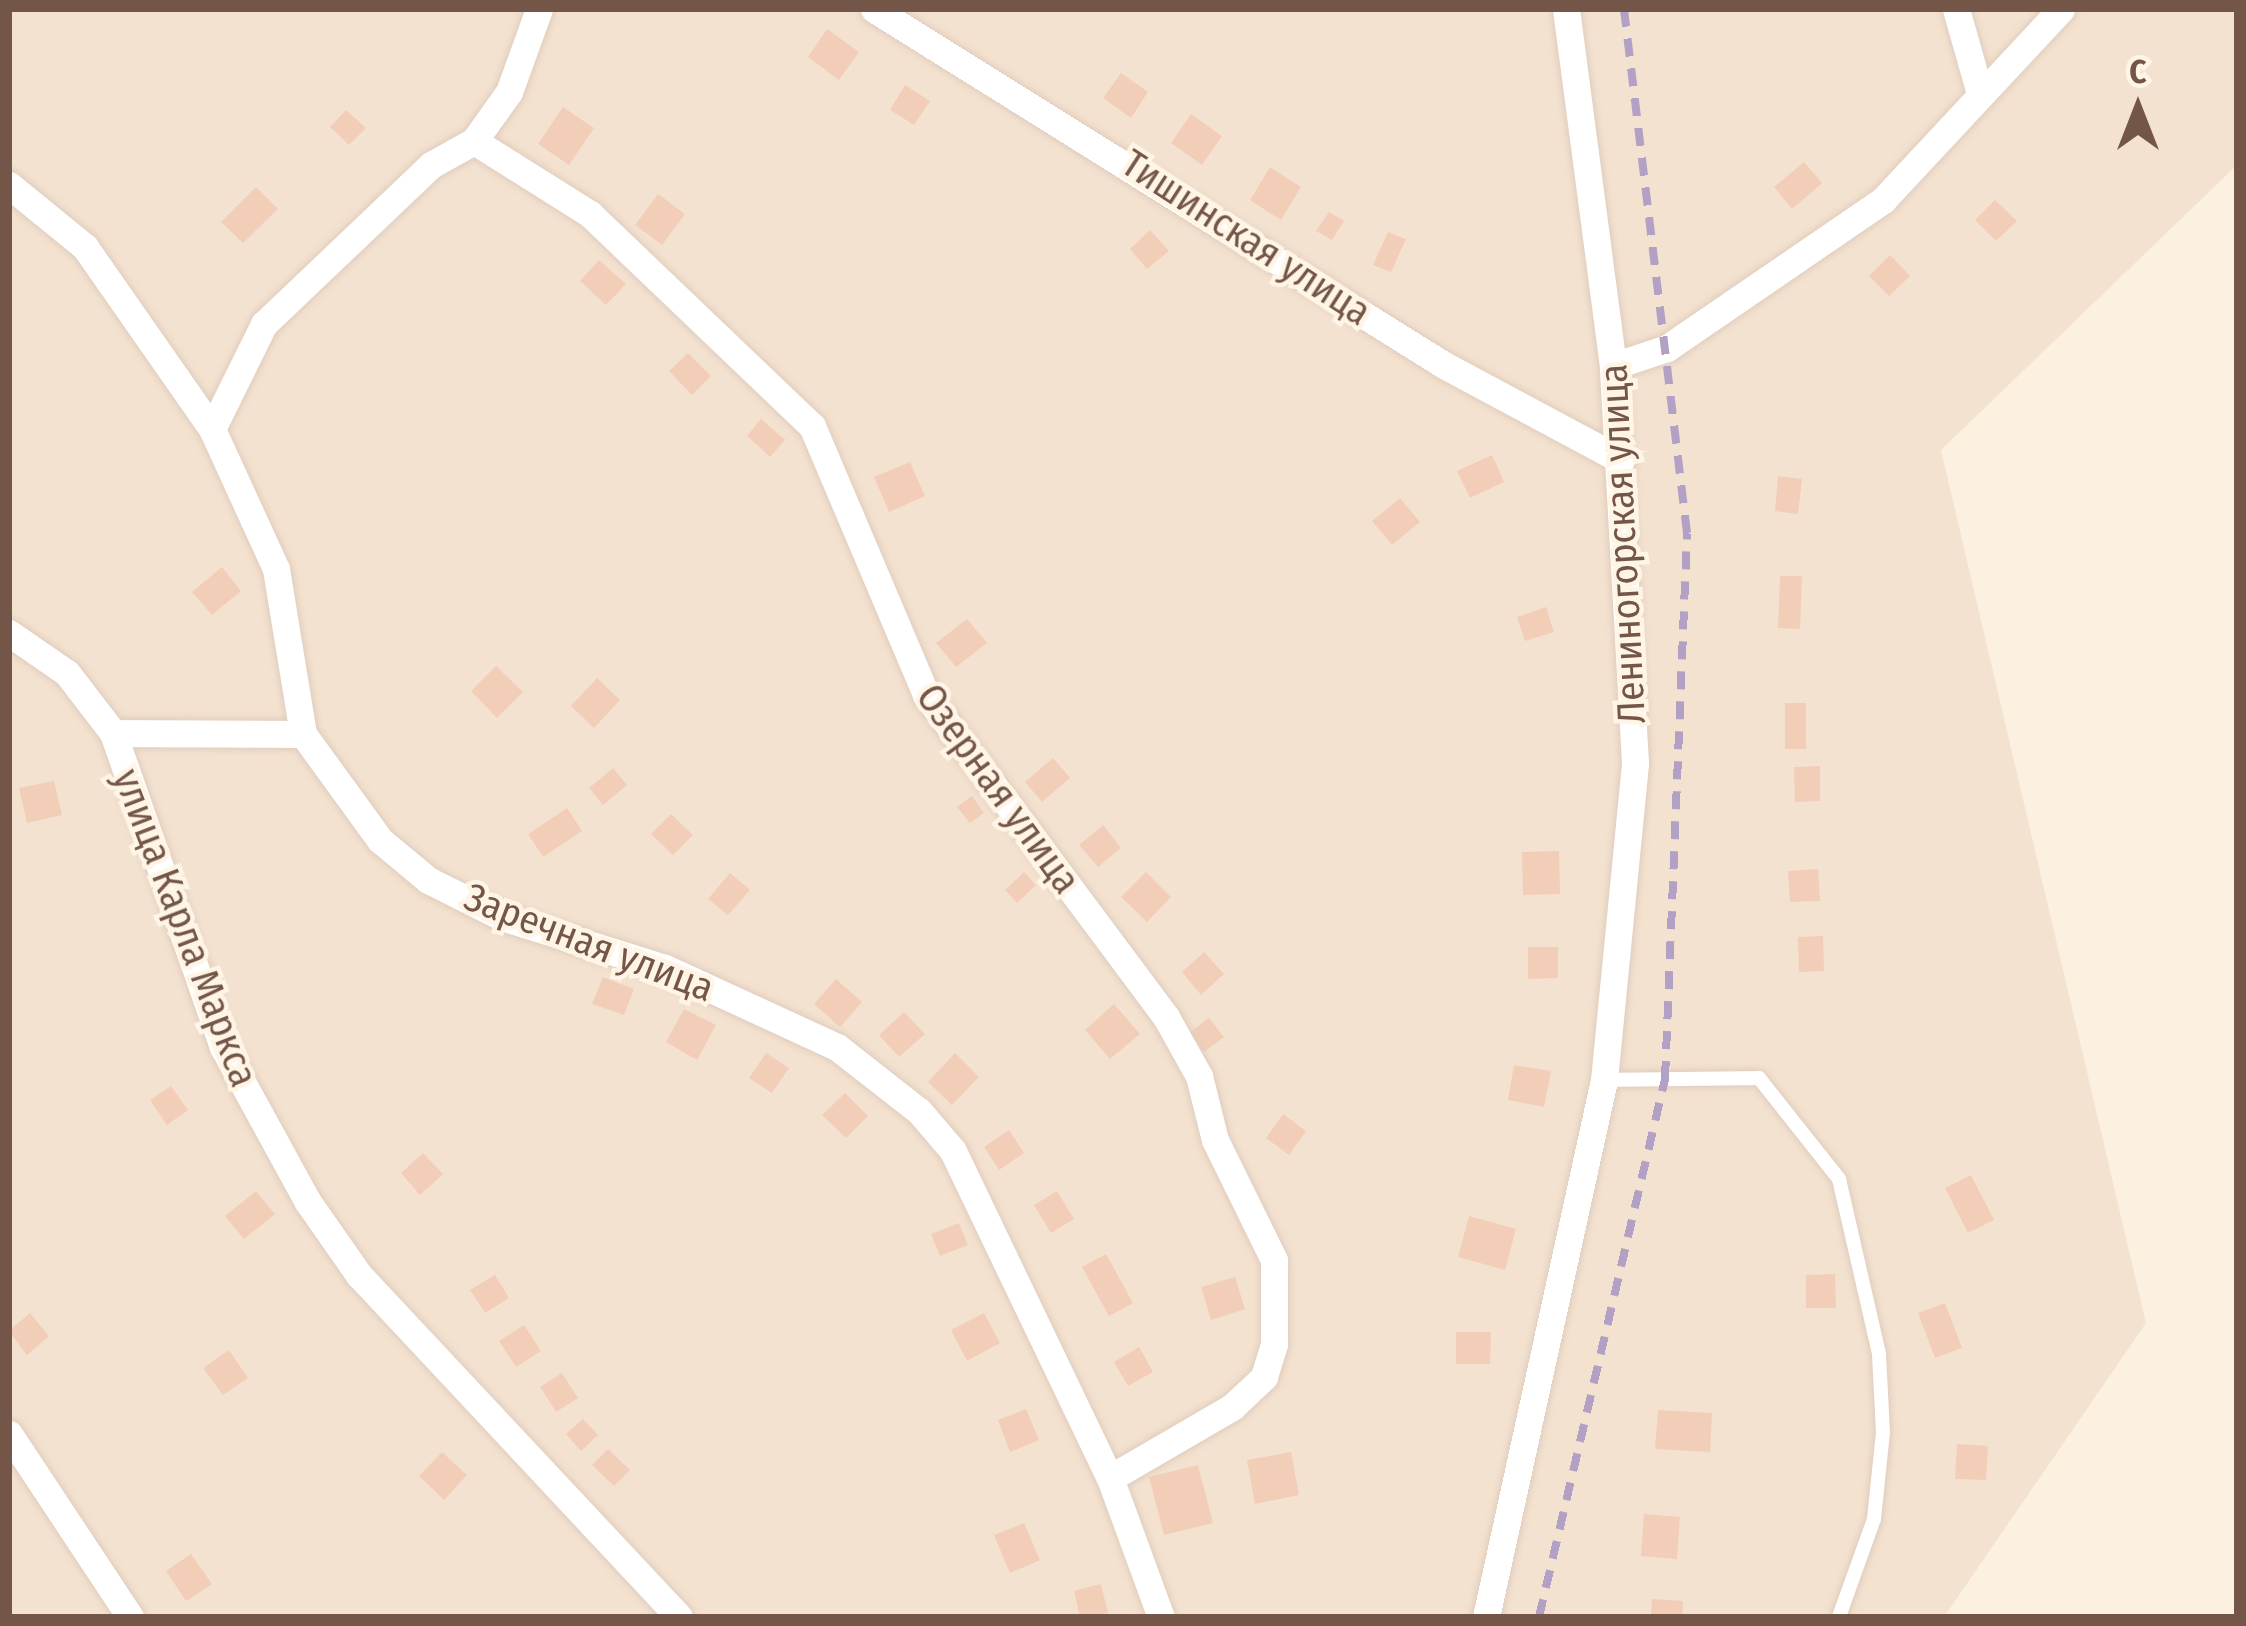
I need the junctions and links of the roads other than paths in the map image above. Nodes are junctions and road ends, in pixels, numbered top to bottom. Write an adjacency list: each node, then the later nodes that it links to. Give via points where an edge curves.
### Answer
1 (539, 9): 7 (street, via 509,92)
2 (874, 9): 11 (street, Тишинская улица, via 1444,365)
3 (1567, 9): 9 (street, Лениногорская улица)
4 (1956, 9): 6 (street)
5 (2060, 9): 6 (street)
6 (1980, 94): 9 (street, via 1850,224 1667,348)
7 (474, 141): 10 (street, via 430,165 264,323); 17 (street, Озерная улица, via 590,214 812,426 926,695 1166,1017 1199,1076 1215,1140 1274,1260 1274,1344 1264,1377 1232,1407)
8 (9, 185): 10 (street, Заречная улица, via 85,247)
9 (1613, 366): 11 (street, Лениногорская улица)
10 (212, 428): 14 (street, Заречная улица, via 276,569)
11 (1621, 460): 15 (street, Лениногорская улица, via 1635,763)
12 (9, 633): 13 (street, улица Карла Маркса, via 67,673)
13 (113, 733): 14 (street); 19 (street, улица Карла Маркса, via 223,1047 308,1202 359,1276)
14 (303, 734): 17 (street, Заречная улица, via 380,840 428,880 502,917 775,1015 837,1046 920,1111 953,1151)
15 (1604, 1080): 21 (street, Лениногорская улица); 22 (lane, via 1759,1078 1839,1179 1879,1354 1883,1432 1874,1520)
16 (9, 1434): 18 (street)
17 (1110, 1478): 20 (street, Заречная улица)
18 (130, 1617)
19 (679, 1617)
20 (1161, 1617)
21 (1486, 1617)
22 (1839, 1617)

